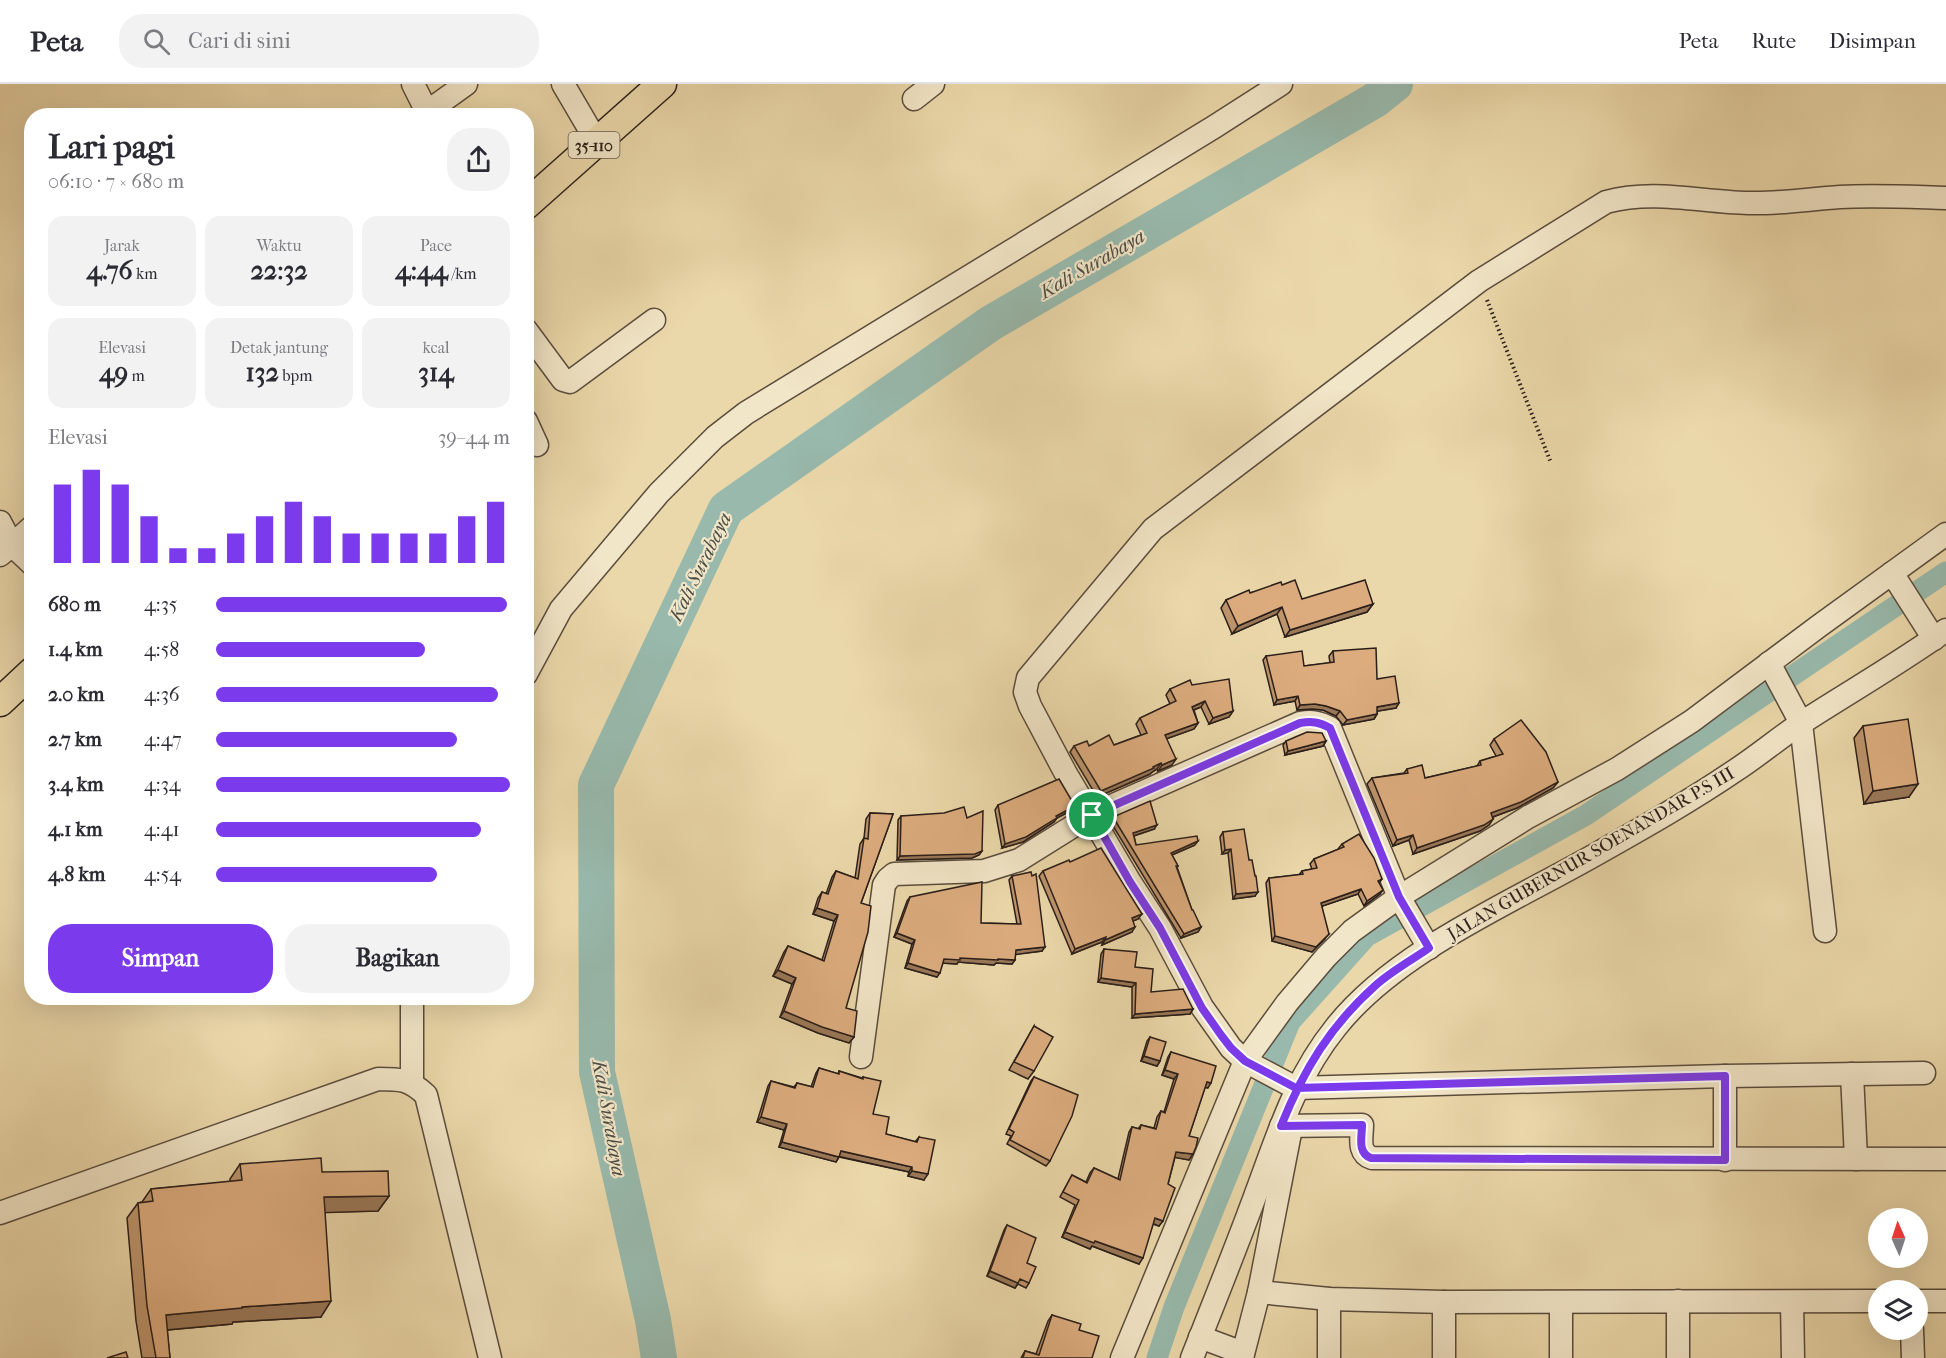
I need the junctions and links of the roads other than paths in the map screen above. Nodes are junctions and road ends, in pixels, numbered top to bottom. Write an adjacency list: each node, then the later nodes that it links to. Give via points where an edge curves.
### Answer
1 (413, 84): 8 (street)
2 (466, 84): 9 (street)
3 (662, 84): 10 (main road, 35-110)
4 (933, 84): 7 (street)
5 (1281, 84): 24 (street, via 746,414 715,437 659,493 561,609)
6 (567, 92): 10 (street)
7 (914, 99)
8 (425, 108)
9 (435, 108)
10 (591, 133): 11 (main road, 35-110)
11 (534, 196)
12 (1946, 198): 29 (street, via 1842,197 1782,203 1647,195 1624,198 1606,202 1479,281 1153,529 1028,678 1025,692 1030,706)
13 (654, 320): 14 (street, via 570,382 563,380)
14 (534, 341)
15 (534, 439): 16 (street)
16 (537, 445)
17 (0, 522): 20 (street)
18 (24, 534): 20 (street)
19 (1946, 534): 22 (street)
20 (6, 550): 21 (street)
21 (24, 560)
22 (1897, 581): 23 (street); 25 (street)
23 (1935, 631): 28 (street, JALAN GUBERNUR SOENANDAR P.S III)
24 (534, 659)
25 (1772, 668): 28 (street); 30 (street, via 1617,769 1528,817)
26 (24, 680): 27 (main road)
27 (0, 702)
28 (1798, 717): 31 (street); 32 (street, JALAN GUBERNUR SOENANDAR P.S III, via 1736,771 1671,811 1502,906)
29 (1092, 815): 30 (street, via 1300,723 1321,723 1330,728); 34 (street, via 1001,867 984,871 902,872 888,879 884,885); 35 (street, via 1160,928 1202,1008 1231,1048)
30 (1402, 902): 32 (street); 35 (street, via 1352,931 1326,957 1287,1003)
31 (1825, 931)
32 (1426, 943): 40 (street, JALAN GUBERNUR SOENANDAR P.S III, via 1377,984 1337,1025)
33 (412, 1005): 39 (street)
34 (861, 1057)
35 (1249, 1063): 40 (street); 61 (street)
36 (1924, 1073): 37 (street)
37 (1852, 1074): 38 (street); 44 (street)
38 (1725, 1076): 41 (street); 45 (street)
39 (412, 1082): 47 (street, via 378,1079); 60 (street, via 426,1095)
40 (1290, 1085): 41 (street); 43 (street, JALAN GUBERNUR SOENANDAR P.S III)
41 (1364, 1086): 42 (street)
42 (1362, 1125): 43 (street); 45 (street, via 1362,1151 1371,1158)
43 (1286, 1126): 48 (street); 58 (street, JALAN GUBERNUR SOENANDAR P.S III)
44 (1856, 1159): 45 (street); 46 (street)
45 (1725, 1160)
46 (1946, 1160)
47 (0, 1213)
48 (1259, 1292): 49 (street); 59 (street)
49 (1329, 1299): 54 (street); 62 (street)
50 (1678, 1301): 55 (street); 56 (street); 65 (street)
51 (1868, 1301): 55 (street)
52 (1928, 1301): 53 (street)
53 (1946, 1301)
54 (1444, 1302): 56 (street); 63 (street)
55 (1792, 1302): 66 (street)
56 (1562, 1303): 64 (street)
57 (1912, 1340): 67 (street)
58 (1196, 1348): 59 (street)
59 (1242, 1356)
60 (490, 1358)
61 (1122, 1358)
62 (1329, 1358)
63 (1444, 1358)
64 (1561, 1358)
65 (1678, 1358)
66 (1793, 1358)
67 (1913, 1358)

